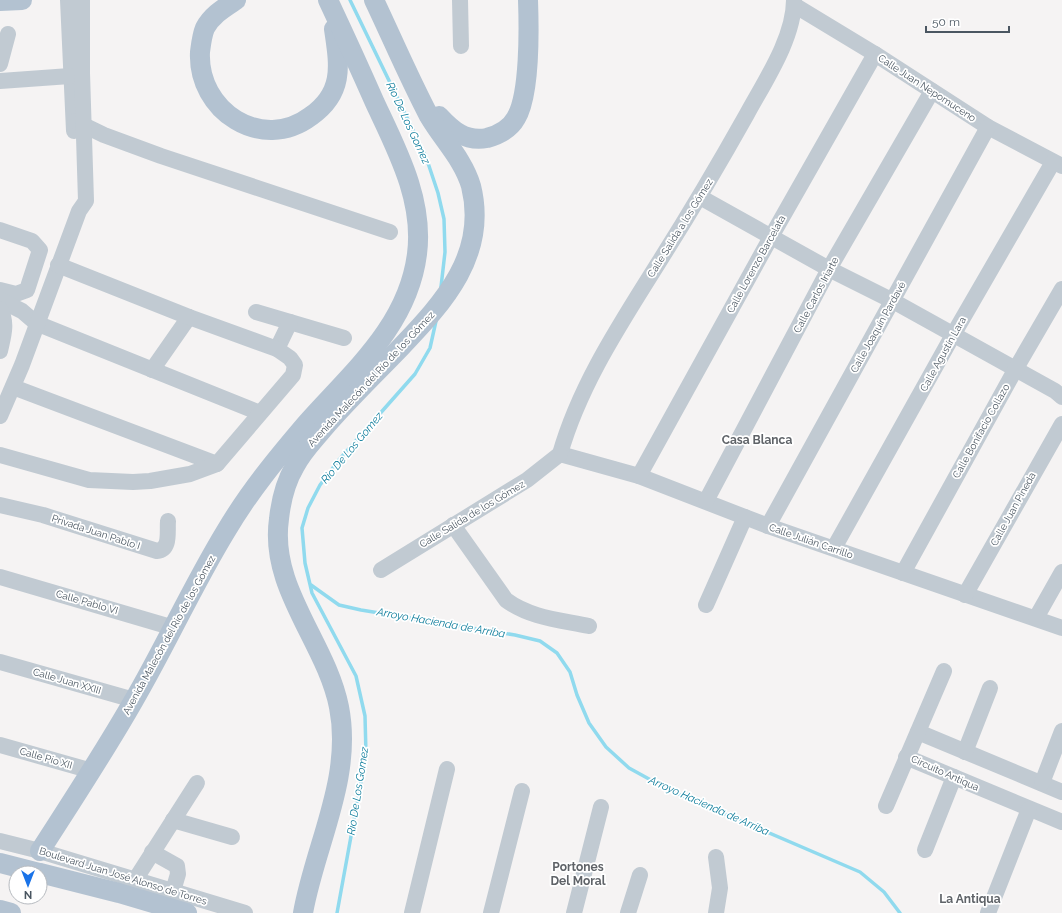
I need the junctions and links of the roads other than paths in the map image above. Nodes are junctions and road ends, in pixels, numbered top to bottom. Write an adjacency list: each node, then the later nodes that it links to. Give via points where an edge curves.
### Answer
1 (22, 0): 8 (main road)
2 (68, 0): 15 (street)
3 (82, 0): 19 (street)
4 (236, 0): 9 (main road, via 221,10 205,29 201,43 201,69 208,91 224,111 246,126 259,130 289,128 304,122 319,111 330,97 336,84 339,67)
5 (374, 0): 16 (main road, Avenida Malecón del Río de los Gómez)
6 (460, 0): 12 (street)
7 (528, 0): 16 (main road, via 524,100 516,119 502,132 477,139 454,132)
8 (0, 1)
9 (330, 3): 69 (main road, Avenida Malecón del Río de los Gómez, via 398,152 414,200 418,226 417,253 411,282 389,330 281,454 245,501 225,532)
10 (794, 3): 13 (street, Calle Juan Nepomuceno); 22 (street, Calle Salida a los Gómez, via 781,48)
11 (8, 34): 14 (street)
12 (461, 46)
13 (875, 54): 18 (street, Calle Juan Nepomuceno); 25 (street, Calle Lorenzo Barcelata)
14 (0, 64)
15 (70, 76): 17 (street); 19 (street)
16 (411, 78): 106 (main road, Avenida Malecón del Río de los Gómez, via 429,116 458,156 470,183 474,221 470,246 453,287 435,310 331,419 295,464 282,497 278,523 281,569 333,685 342,734 337,784)
17 (0, 81)
18 (932, 91): 20 (street, Calle Juan Nepomuceno); 27 (street, Calle Carlos Iriarte)
19 (78, 123): 24 (street, via 161,156); 26 (street, via 86,201 79,211)
20 (988, 127): 21 (street, Calle Juan Nepomuceno); 31 (street, Calle Joaquín Pardavé)
21 (1058, 164): 37 (street, Calle Agustín Lara)
22 (700, 197): 25 (street); 50 (street, Calle Salida a los Gómez, via 598,363 578,402)
23 (0, 230): 29 (street, via 32,241 40,250 27,290 16,294)
24 (390, 232)
25 (771, 237): 27 (street); 53 (street, Calle Lorenzo Barcelata)
26 (58, 265): 34 (street); 36 (street)
27 (829, 269): 31 (street); 54 (street, Calle Carlos Iriarte)
28 (1062, 289): 44 (street, Calle Bonifacio Collazo)
29 (0, 290)
30 (0, 300): 36 (street, via 22,311)
31 (893, 301): 37 (street); 59 (street, Calle Joaquín Pardavé)
32 (0, 309): 40 (street, via 4,315 5,328)
33 (256, 312): 35 (street)
34 (189, 317): 39 (street); 43 (street)
35 (290, 322): 38 (street); 39 (street)
36 (36, 323): 42 (street); 43 (street)
37 (953, 335): 44 (street); 60 (street, Calle Agustín Lara)
38 (344, 338)
39 (277, 349): 47 (street, via 295,365 293,375)
40 (0, 352)
41 (0, 357): 42 (street)
42 (22, 365): 45 (street)
43 (152, 370): 47 (street)
44 (1015, 370): 46 (street); 63 (street, Calle Bonifacio Collazo)
45 (13, 387): 48 (street); 52 (street)
46 (1062, 397)
47 (260, 413): 52 (street)
48 (0, 416)
49 (1062, 424): 65 (street, Calle Juan Pineda)
50 (560, 454): 53 (street, Calle Julián Carrillo); 58 (street, Calle Salida de los Gómez, via 527,480)
51 (0, 455): 52 (street, via 89,480 133,482 172,478)
52 (217, 464)
53 (639, 476): 54 (street, Calle Julián Carrillo)
54 (706, 502): 56 (street, Calle Julián Carrillo)
55 (0, 505): 57 (street, Privada Juan Pablo I, via 43,515 158,551 167,546)
56 (745, 517): 59 (street, Calle Julián Carrillo); 66 (street)
57 (168, 521)
58 (453, 525): 61 (street, Calle Salida de los Gómez); 68 (street, via 506,600 528,613)
59 (768, 526): 60 (street, Calle Julián Carrillo)
60 (834, 548): 63 (street, Calle Julián Carrillo)
61 (381, 570)
62 (1062, 572): 67 (street)
63 (903, 573): 65 (street, Calle Julián Carrillo)
64 (0, 577): 69 (street, Calle Pablo VI)
65 (965, 595): 67 (street, Calle Julián Carrillo)
66 (706, 605)
67 (1036, 618): 70 (street, Calle Julián Carrillo)
68 (589, 626)
69 (174, 628): 74 (main road, Avenida Malecón del Río de los Gómez)
70 (1062, 628)
71 (0, 662): 74 (street, Calle Juan XXIII)
72 (944, 671): 76 (street, Circuito Antiqua)
73 (990, 688): 78 (street)
74 (134, 700): 81 (main road, Avenida Malecón del Río de los Gómez)
75 (1062, 731): 84 (street)
76 (918, 732): 78 (street); 79 (street, Circuito Antiqua)
77 (0, 745): 81 (street, Calle Pío XII)
78 (965, 752): 84 (street)
79 (906, 757): 82 (street, Circuito Antiqua); 87 (street)
80 (446, 769): 107 (street)
81 (92, 771): 95 (main road, Avenida Malecón del Río de los Gómez)
82 (954, 777): 89 (street, Circuito Antiqua); 94 (street)
83 (197, 783): 90 (street)
84 (1042, 783): 86 (street)
85 (522, 791): 108 (street)
86 (1062, 792)
87 (886, 806)
88 (601, 807): 109 (street)
89 (1029, 809): 91 (street, Circuito Antiqua); 112 (street)
90 (173, 820): 92 (street); 96 (street)
91 (1062, 822)
92 (232, 837)
93 (0, 841): 95 (street, Boulevard Juan José Alonso de Torres)
94 (925, 850)
95 (40, 851): 100 (street, Boulevard Juan José Alonso de Torres)
96 (152, 852): 100 (street); 101 (street, via 177,866 178,874)
97 (716, 858): 111 (street, via 720,888)
98 (48, 875): 104 (main road, Boulevard Juan José Alonso de Torres)
99 (640, 875): 110 (street)
100 (135, 880): 101 (street, Boulevard Juan José Alonso de Torres)
101 (173, 891): 105 (street, Boulevard Juan José Alonso de Torres)
102 (0, 910): 103 (main road)
103 (11, 913)
104 (187, 913)
105 (245, 913)
106 (303, 913)
107 (412, 913)
108 (491, 913)
109 (574, 913)
110 (628, 913)
111 (716, 913)
112 (988, 913)

